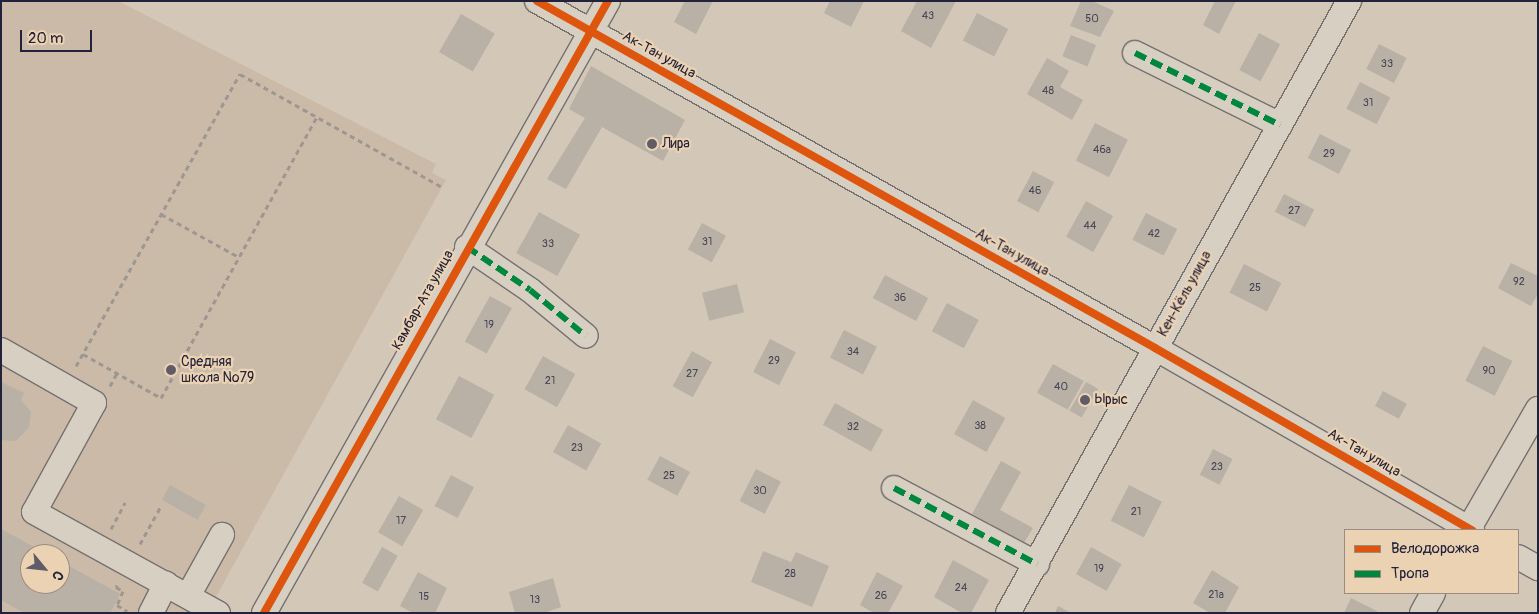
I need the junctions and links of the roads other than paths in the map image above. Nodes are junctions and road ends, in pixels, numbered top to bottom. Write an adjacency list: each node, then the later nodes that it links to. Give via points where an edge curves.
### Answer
1 (537, 1): 4 (street, Ак-Тан улица)
2 (608, 1): 4 (street, Камбар-Ата улица)
3 (1349, 1): 6 (street, Кен-Кёль улица)
4 (591, 31): 7 (street, Камбар-Ата улица); 9 (street, Ак-Тан улица)
5 (1135, 54): 6 (street)
6 (1280, 125): 9 (street, Кен-Кёль улица)
7 (467, 247): 8 (street, via 530,290); 22 (street, Камбар-Ата улица)
8 (586, 336)
9 (1155, 348): 13 (street, Ак-Тан улица); 17 (street, Кен-Кёль улица)
10 (1, 350): 19 (street, via 94,403 34,512)
11 (1538, 409): 14 (street)
12 (894, 488): 17 (street)
13 (1468, 529)
14 (1471, 529)
15 (222, 535): 21 (street)
16 (1519, 557): 18 (street)
17 (1037, 564): 25 (street, Кен-Кёль улица)
18 (1538, 568)
19 (166, 584): 21 (street); 23 (street)
20 (1432, 594): 26 (street)
21 (188, 596): 24 (street)
22 (265, 612)
23 (151, 613)
24 (218, 613)
25 (1008, 613)
26 (1422, 613)

